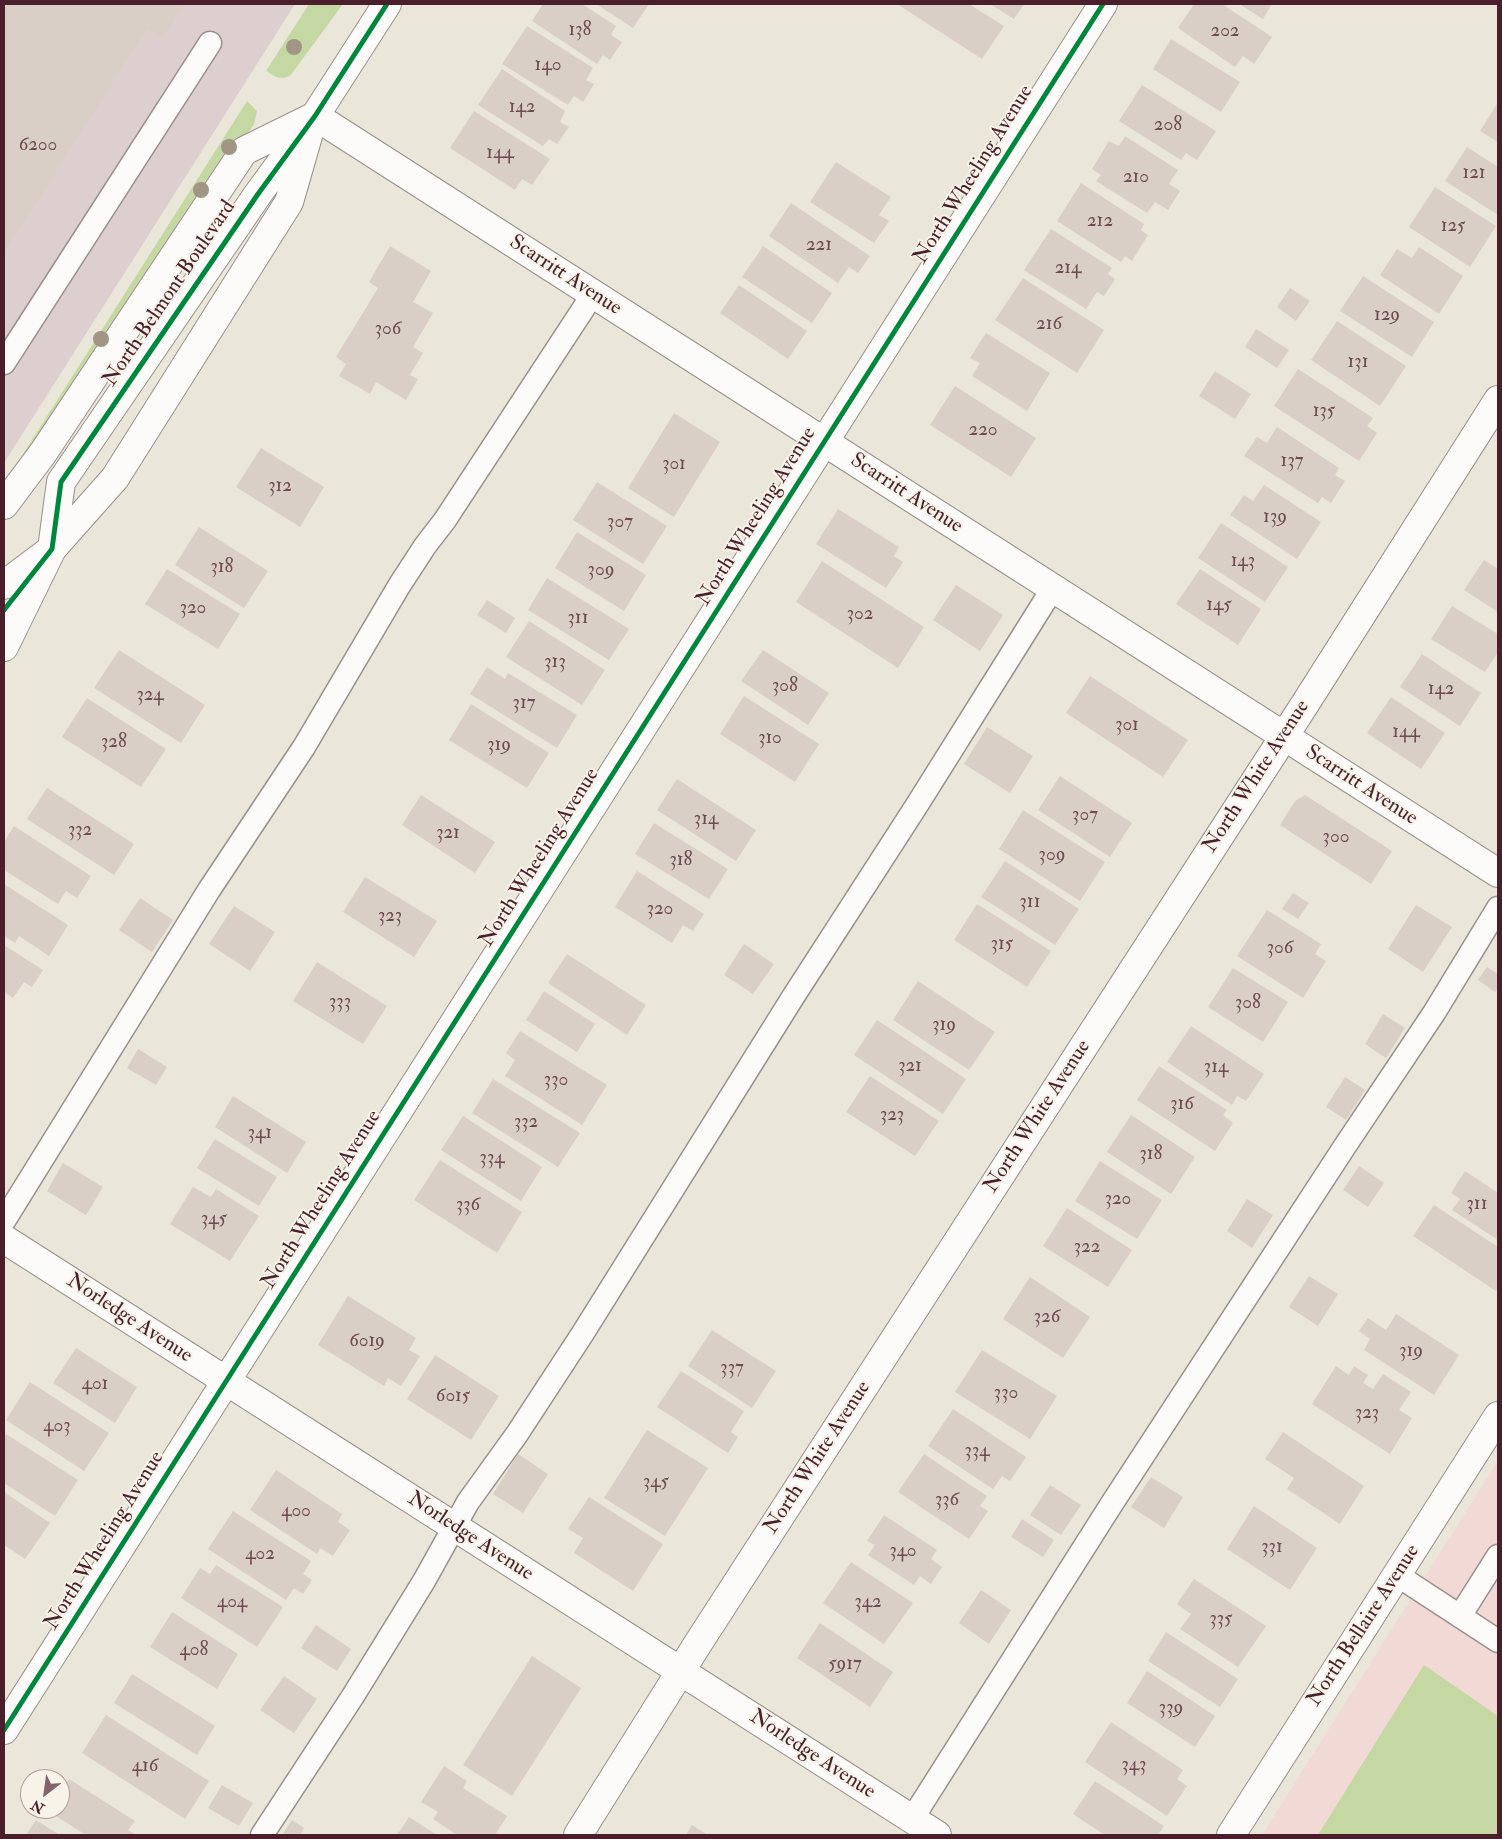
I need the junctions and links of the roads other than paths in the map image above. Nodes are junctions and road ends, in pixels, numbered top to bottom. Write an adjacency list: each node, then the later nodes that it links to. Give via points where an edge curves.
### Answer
1 (387, 4): 4 (street, North Belmont Boulevard)
2 (1103, 4): 8 (street, North Wheeling Avenue)
3 (210, 43): 6 (lane)
4 (315, 116): 5 (street, Scarritt Avenue); 9 (street, via 244,151 48,445); 10 (street, North Belmont Boulevard, via 288,202 115,478); 10 (street, North Belmont Boulevard, via 61,482)
5 (593, 294): 8 (street, Scarritt Avenue); 18 (lane, via 446,520 399,586 304,747 209,890)
6 (4, 363)
7 (1498, 400): 15 (street, North White Avenue)
8 (824, 442): 12 (street, Scarritt Avenue); 20 (street, North Wheeling Avenue)
9 (4, 505)
10 (52, 549): 11 (street); 13 (street, North Belmont Boulevard); 14 (street, North Belmont Boulevard)
11 (4, 585)
12 (1053, 588): 15 (street, Scarritt Avenue); 22 (lane, via 583,1333)
13 (4, 610)
14 (4, 647)
15 (1284, 736): 16 (street, Scarritt Avenue); 27 (street, North White Avenue)
16 (1498, 873)
17 (1498, 908): 29 (lane, via 1434,1013 1111,1505)
18 (4, 1221)
19 (4, 1239): 20 (street, Norledge Avenue)
20 (226, 1381): 22 (street, Norledge Avenue); 28 (street, North Wheeling Avenue)
21 (1498, 1416): 24 (street, North Bellaire Avenue)
22 (453, 1526): 27 (street, Norledge Avenue); 30 (lane, via 419,1589 353,1696)
23 (1498, 1556): 25 (lane)
24 (1397, 1575): 25 (lane); 33 (street, North Bellaire Avenue)
25 (1460, 1616): 26 (lane)
26 (1498, 1641)
27 (680, 1671): 29 (street, Norledge Avenue); 31 (street, North White Avenue)
28 (4, 1730)
29 (912, 1819): 32 (street, Norledge Avenue)
30 (262, 1835)
31 (578, 1835)
32 (937, 1835)
33 (1230, 1835)

